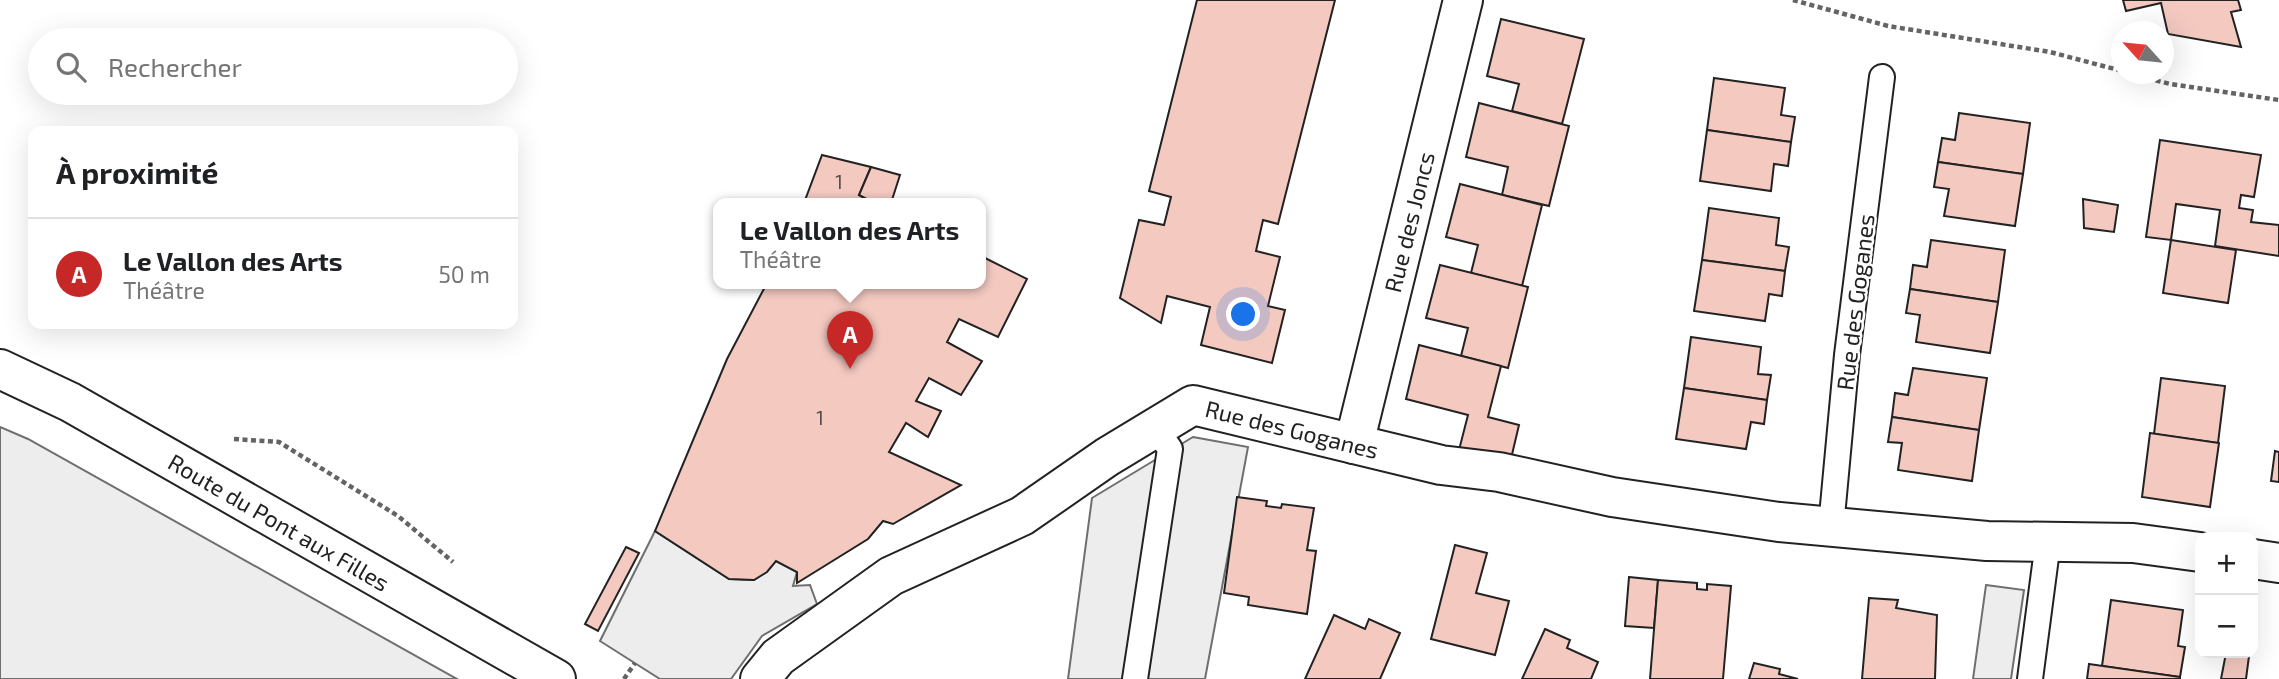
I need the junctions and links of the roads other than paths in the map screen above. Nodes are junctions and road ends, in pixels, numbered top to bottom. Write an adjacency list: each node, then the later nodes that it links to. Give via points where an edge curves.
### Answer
1 (1463, 0): 5 (street, Rue des Joncs)
2 (1882, 77): 6 (lane, Rue des Goganes)
3 (0, 369): 12 (street, Route du Pont aux Filles, via 70,402)
4 (1155, 427): 5 (street, Rue des Goganes, via 1193,405); 11 (street, Rue des Goganes, via 1022,516 891,576); 13 (lane, via 1170,449)
5 (1354, 444): 6 (street, Rue des Goganes, via 1612,497)
6 (1831, 527): 7 (street, Rue des Goganes)
7 (2048, 542): 8 (street, Rue des Goganes, via 2133,543); 14 (lane)
8 (2195, 551)
9 (2258, 560): 10 (street)
10 (2279, 563)
11 (769, 668)
12 (556, 679)
13 (1135, 679)
14 (2030, 679)

